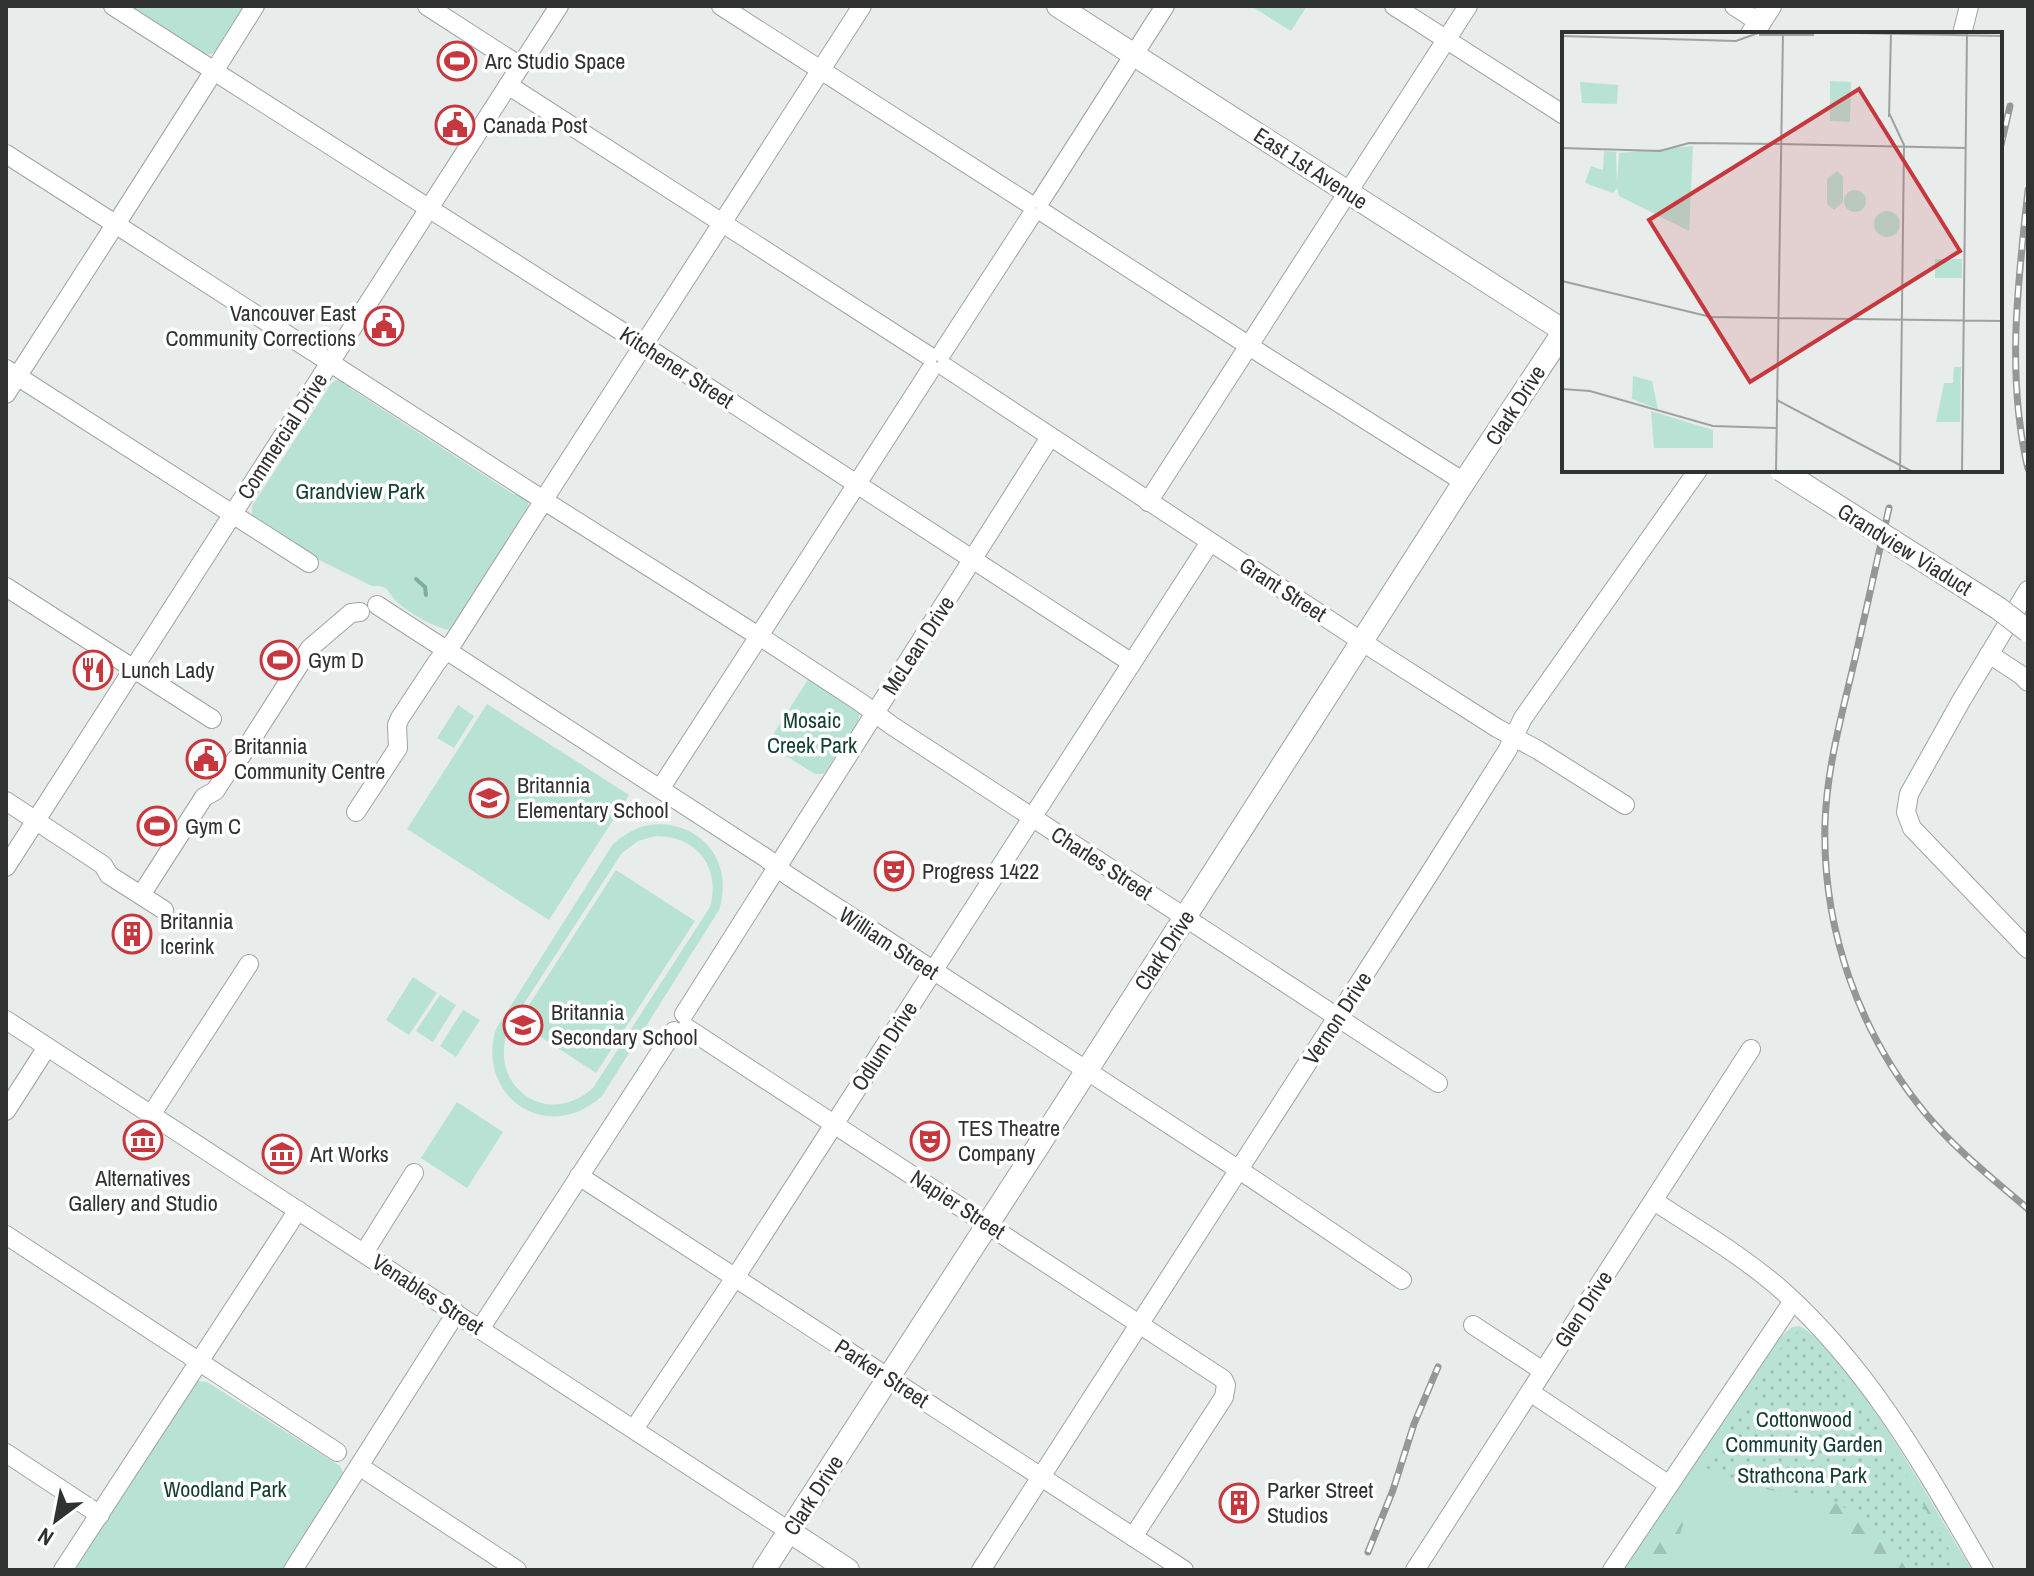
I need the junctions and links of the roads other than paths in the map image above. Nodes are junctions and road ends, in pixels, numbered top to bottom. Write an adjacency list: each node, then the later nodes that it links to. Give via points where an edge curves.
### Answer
1 (113, 6): 18 (street, Kitchener Street)
2 (255, 6): 18 (street)
3 (427, 6): 17 (street)
4 (559, 6): 17 (street, Commercial Drive)
5 (721, 6): 19 (street)
6 (862, 6): 19 (street)
7 (1058, 6): 16 (main road, East 1st Avenue)
8 (1165, 6): 16 (street)
9 (1394, 6): 15 (street)
10 (1468, 6): 15 (street)
11 (1734, 6): 13 (street)
12 (1969, 6): 14 (street)
13 (1761, 21)
14 (1962, 32)
15 (1446, 40): 21 (street); 23 (street)
16 (1134, 54): 23 (main road, East 1st Avenue); 24 (street)
17 (520, 66): 20 (street, Commercial Drive)
18 (214, 71): 25 (street, Kitchener Street); 27 (street)
19 (821, 71): 24 (street); 26 (street)
20 (508, 85): 25 (street, Commercial Drive); 26 (street, Grant Street)
21 (1562, 114)
22 (6, 154): 27 (street, Charles Street)
23 (1348, 192): 28 (main road, East 1st Avenue); 31 (street)
24 (1036, 208): 31 (street); 32 (street)
25 (429, 209): 30 (street, Kitchener Street); 33 (street, Commercial Drive)
26 (722, 224): 30 (street); 32 (street, Grant Street)
27 (116, 225): 33 (street, Charles Street); 34 (street)
28 (1562, 330)
29 (1562, 334): 39 (main road, Clark Drive)
30 (643, 345): 40 (street, Kitchener Street); 41 (street)
31 (1248, 346): 39 (street); 42 (street)
32 (937, 361): 36 (street, Grant Street); 40 (street)
33 (330, 362): 41 (street, Charles Street); 43 (street, Commercial Drive)
34 (12, 373): 35 (street); 43 (street)
35 (6, 394)
36 (1050, 437): 42 (street, Grant Street); 45 (street, McLean Drive)
37 (1697, 472): 59 (street, Vernon Drive)
38 (1784, 472): 49 (main road, Grandview Viaduct, bridge)
39 (1464, 482): 51 (main road, Clark Drive)
40 (857, 483): 45 (street, Kitchener Street); 50 (street)
41 (544, 500): 50 (street, Charles Street); 52 (street)
42 (1148, 502): 44 (street, Grant Street)
43 (232, 514): 46 (street); 55 (street, Commercial Drive)
44 (1210, 542): 51 (street, Grant Street); 54 (street, Odlum Drive)
45 (972, 560): 54 (street, Kitchener Street); 57 (street, McLean Drive)
46 (309, 563)
47 (6, 587): 55 (street)
48 (2028, 590): 53 (street)
49 (2028, 631)
50 (759, 636): 57 (street, Charles Street); 60 (street)
51 (1362, 642): 59 (street, Grant Street); 70 (main road, Clark Drive)
52 (446, 651): 58 (street, William Street, via 368,609 351,613); 60 (street, William Street); 63 (street, via 400,718 398,748)
53 (1989, 654): 56 (street); 71 (street, via 1909,794 1906,812 1912,828)
54 (1132, 663): 64 (street, Odlum Drive)
55 (133, 668): 58 (street); 65 (street, Commercial Drive)
56 (2028, 682)
57 (874, 713): 64 (street, Charles Street); 67 (street, McLean Drive)
58 (228, 729): 68 (street, via 241,756 215,791 204,797)
59 (1514, 737): 62 (street, Grant Street); 74 (street, Vernon Drive)
60 (660, 789): 67 (street, William Street)
61 (6, 801): 65 (street)
62 (1625, 805)
63 (356, 812)
64 (1032, 817): 70 (street, Charles Street); 73 (street, Odlum Drive)
65 (36, 821): 66 (street, Commercial Drive); 68 (street)
66 (6, 867)
67 (777, 867): 73 (street, William Street); 76 (street, McLean Drive)
68 (141, 895): 69 (street)
69 (164, 910)
70 (1185, 918): 74 (street, Charles Street); 79 (main road, Clark Drive)
71 (2028, 949)
72 (249, 964): 82 (street)
73 (932, 971): 79 (street, William Street); 83 (street, Odlum Drive)
74 (1337, 1018): 80 (street, Charles Street); 84 (street, Vernon Drive)
75 (6, 1020): 77 (street, Venables Street)
76 (682, 1024): 83 (street, Napier Street); 86 (street, McLean Drive)
77 (47, 1047): 81 (street); 82 (street, Venables Street)
78 (1751, 1049): 87 (street, Glen Drive)
79 (1086, 1072): 84 (street, William Street); 89 (main road, Clark Drive)
80 (1438, 1083)
81 (6, 1111)
82 (151, 1115): 88 (street, Venables Street)
83 (834, 1123): 89 (street, Napier Street); 92 (street, Odlum Drive)
84 (1239, 1170): 93 (street, William Street); 96 (street, Vernon Drive)
85 (414, 1173): 91 (street)
86 (579, 1176): 92 (street, Parker Street); 98 (street, McLean Drive)
87 (1654, 1201): 94 (street); 100 (street, Glen Drive)
88 (298, 1210): 91 (street, Venables Street); 99 (street)
89 (988, 1224): 96 (street, Napier Street); 101 (main road, Clark Drive)
90 (6, 1235): 99 (street)
91 (364, 1253): 95 (street, Venables Street)
92 (735, 1277): 101 (street, Parker Street); 103 (street, Odlum Drive)
93 (1402, 1280)
94 (1793, 1301): 108 (street); 121 (street, via 1879,1398)
95 (456, 1313): 98 (street, Venables Street); 106 (street)
96 (1140, 1323): 107 (street, Vernon Drive); 111 (street, Napier Street, via 1226,1385 1224,1397)
97 (1473, 1325): 100 (street)
98 (480, 1329): 103 (street, Venables Street)
99 (199, 1362): 104 (street); 109 (street)
100 (1543, 1371): 102 (street, Glen Drive)
101 (889, 1378): 107 (street, Parker Street); 110 (main road, Clark Drive)
102 (1530, 1392): 108 (street); 119 (street, Glen Drive)
103 (634, 1429): 110 (street, Venables Street)
104 (337, 1452)
105 (6, 1453): 109 (street)
106 (359, 1466): 113 (street); 114 (street)
107 (1040, 1477): 111 (street, Parker Street); 117 (street, Vernon Drive)
108 (1669, 1485): 120 (street)
109 (100, 1515): 112 (street)
110 (789, 1531): 115 (main road, Clark Drive); 116 (main road, Venables Street)
111 (1133, 1537): 118 (street, Parker Street)
112 (63, 1570)
113 (293, 1570)
114 (517, 1570)
115 (764, 1570)
116 (848, 1570)
117 (981, 1570)
118 (1184, 1570)
119 (1415, 1570)
120 (1612, 1570)
121 (1984, 1570)

